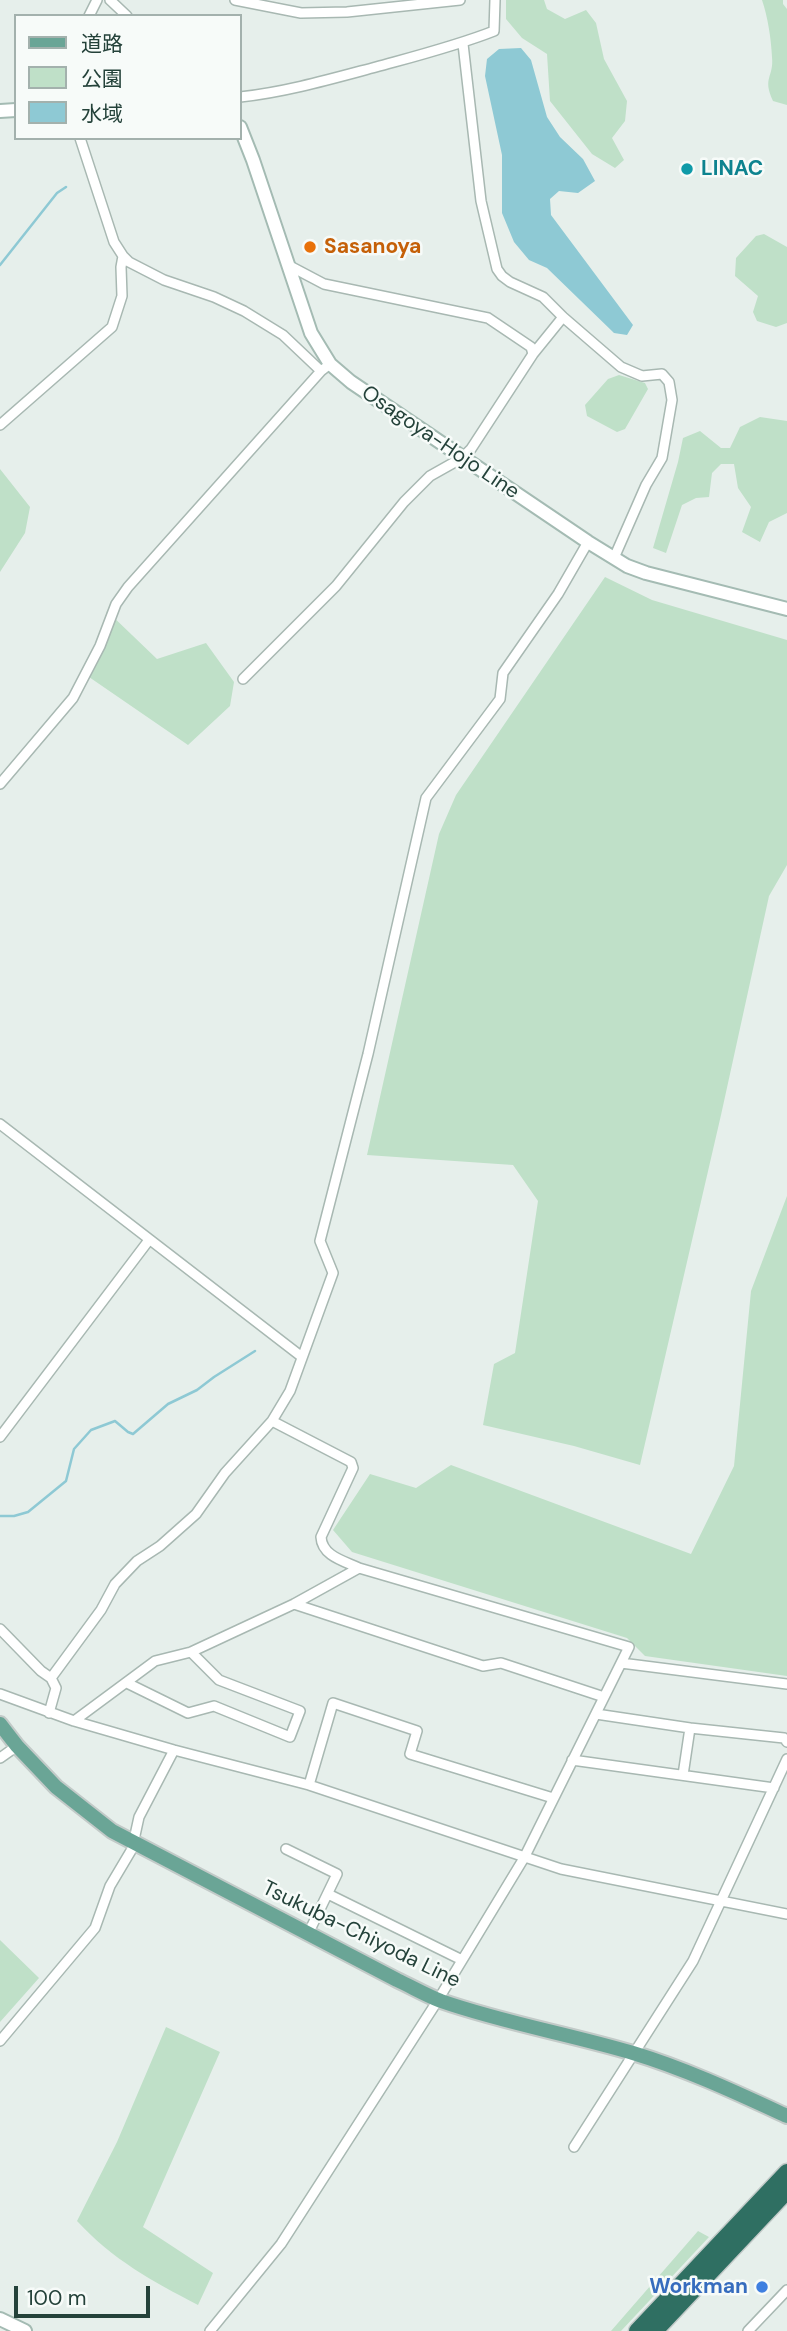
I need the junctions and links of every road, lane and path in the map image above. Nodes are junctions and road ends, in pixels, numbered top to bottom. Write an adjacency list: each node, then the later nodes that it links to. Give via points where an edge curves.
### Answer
1 (110, 0): 5 (street)
2 (235, 0): 3 (street, via 301,13)
3 (460, 0)
4 (495, 0): 6 (street, via 494,31)
5 (125, 14)
6 (463, 44): 7 (street); 12 (street, via 481,201 498,269 510,282 543,297)
7 (242, 97)
8 (242, 132): 11 (main road, Osagoya-Hojo Line)
9 (81, 140): 10 (street)
10 (123, 257): 14 (street, via 164,280 244,311); 15 (street, via 122,296 112,327)
11 (288, 265): 13 (street, via 324,284 488,318 531,347); 14 (main road, Osagoya-Hojo Line)
12 (563, 317): 13 (street); 18 (street, via 621,368 642,376 662,374 669,382 672,400 662,458)
13 (533, 354): 16 (street)
14 (326, 368): 16 (main road, Osagoya-Hojo Line); 21 (street, via 128,587 73,698)
15 (0, 425)
16 (462, 458): 17 (main road, Osagoya-Hojo Line); 20 (street, via 429,476 336,586)
17 (588, 542): 18 (main road, Osagoya-Hojo Line); 24 (street, via 503,673 500,699 426,798 320,1241 333,1273)
18 (614, 558): 19 (main road, Osagoya-Hojo Line, via 646,573)
19 (787, 609)
20 (243, 679)
21 (0, 784)
22 (0, 1124): 23 (street)
23 (149, 1240): 24 (street); 26 (street)
24 (302, 1357): 25 (street, via 290,1391)
25 (272, 1421): 27 (street, via 351,1462 353,1468 321,1545); 32 (street, via 196,1514 115,1584 102,1610)
26 (0, 1437)
27 (359, 1568): 28 (street); 31 (street, via 629,1647)
28 (294, 1604): 30 (street); 36 (street, via 483,1666 501,1663)
29 (0, 1629): 32 (street)
30 (191, 1652): 33 (street, via 155,1661); 33 (street, via 219,1680 300,1711 290,1737 214,1706 188,1713)
31 (621, 1663): 34 (street); 36 (street)
32 (51, 1678): 37 (street, via 57,1688)
33 (127, 1683): 39 (street)
34 (787, 1684)
35 (0, 1695): 37 (street)
36 (604, 1697): 38 (street)
37 (49, 1713): 39 (street)
38 (596, 1714): 41 (street); 47 (street)
39 (74, 1721): 44 (street)
40 (0, 1724): 43 (main road, Tsukuba-Chiyoda Line)
41 (690, 1728): 42 (street, via 785,1738); 48 (street)
42 (787, 1742)
43 (17, 1746): 45 (street); 52 (main road, Tsukuba-Chiyoda Line, via 83,1810)
44 (174, 1750): 49 (street); 52 (street, via 139,1817)
45 (0, 1758)
46 (787, 1759): 50 (street)
47 (572, 1760): 48 (street); 51 (street)
48 (683, 1775): 50 (street)
49 (309, 1785): 51 (street, via 332,1703 417,1731 410,1754); 54 (street)
50 (774, 1788): 56 (street)
51 (553, 1798): 54 (street)
52 (133, 1843): 58 (main road, Tsukuba-Chiyoda Line); 61 (street, via 95,1928)
53 (286, 1849): 55 (street, via 337,1874)
54 (524, 1858): 56 (street); 59 (street)
55 (328, 1894): 58 (street); 59 (street)
56 (721, 1899): 57 (street); 62 (street, via 693,1961)
57 (787, 1914)
58 (308, 1934): 60 (main road, Tsukuba-Chiyoda Line)
59 (462, 1960): 60 (street)
60 (438, 2000): 62 (main road, Tsukuba-Chiyoda Line); 70 (street, via 281,2244)
61 (0, 2041)
62 (634, 2054): 63 (main road, Tsukuba-Chiyoda Line); 64 (street)
63 (787, 2116)
64 (574, 2147)
65 (787, 2172): 71 (highway)
66 (787, 2190): 72 (highway)
67 (787, 2290): 73 (street)
68 (0, 2319): 69 (main road)
69 (25, 2331)
70 (210, 2331)
71 (637, 2331)
72 (655, 2331)
73 (748, 2331)

